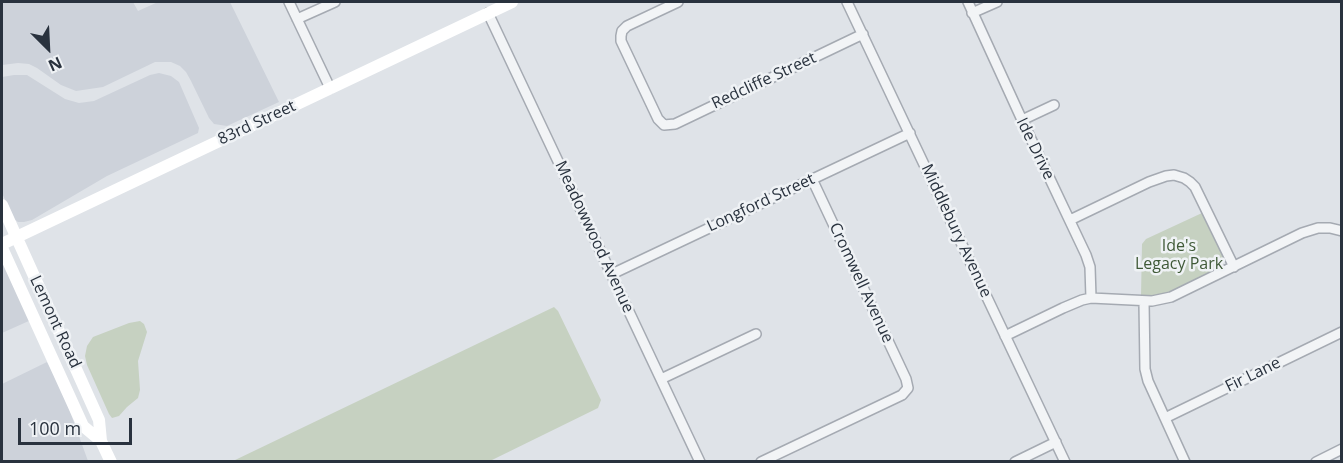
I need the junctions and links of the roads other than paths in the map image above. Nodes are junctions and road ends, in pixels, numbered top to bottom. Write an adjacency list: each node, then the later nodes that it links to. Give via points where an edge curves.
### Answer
1 (289, 2): 10 (street)
2 (335, 2): 10 (street)
3 (512, 2): 8 (main road, 83rd Street)
4 (678, 2): 11 (street, Redcliffe Street, via 622,31 621,41 664,125 675,124)
5 (848, 2): 11 (street, Middlebury Avenue)
6 (968, 2): 9 (street, Ide Drive)
7 (997, 2): 9 (street)
8 (488, 13): 12 (main road, 83rd Street); 23 (street, Meadowwood Avenue)
9 (972, 13): 14 (street, Ide Drive)
10 (297, 19): 12 (street)
11 (863, 34): 15 (street, Middlebury Avenue)
12 (330, 88): 20 (main road, 83rd Street)
13 (1054, 105): 14 (street)
14 (1022, 120): 18 (street, Ide Drive)
15 (910, 133): 16 (street, Longford Street); 28 (street, Middlebury Avenue)
16 (812, 179): 23 (street, Longford Street); 36 (street, Cromwell Avenue, via 908,388 902,395)
17 (2, 205): 20 (main road, Lemont Road)
18 (1070, 219): 22 (street, via 1149,182 1174,175 1195,187); 24 (street, Ide Drive, via 1090,267)
19 (1341, 231): 22 (street, via 1310,230)
20 (16, 237): 21 (main road, 83rd Street); 31 (main road, Lemont Road, via 99,420)
21 (2, 246): 31 (main road, Lemont Road, via 83,426)
22 (1233, 267): 25 (street, via 1171,297)
23 (612, 274): 29 (street, Meadowwood Avenue)
24 (1091, 298): 25 (street); 28 (street)
25 (1144, 302): 30 (street, via 1145,369)
26 (1341, 332): 30 (street, Fir Lane)
27 (756, 334): 29 (street)
28 (1005, 336): 32 (street, Middlebury Avenue)
29 (661, 379): 35 (street, Meadowwood Avenue)
30 (1165, 418): 39 (street)
31 (101, 441): 34 (main road, Lemont Road)
32 (1056, 442): 37 (street); 38 (street, Middlebury Avenue)
33 (1341, 449): 40 (street)
34 (111, 462)
35 (700, 462)
36 (761, 462)
37 (1015, 462)
38 (1065, 462)
39 (1185, 462)
40 (1316, 462)

